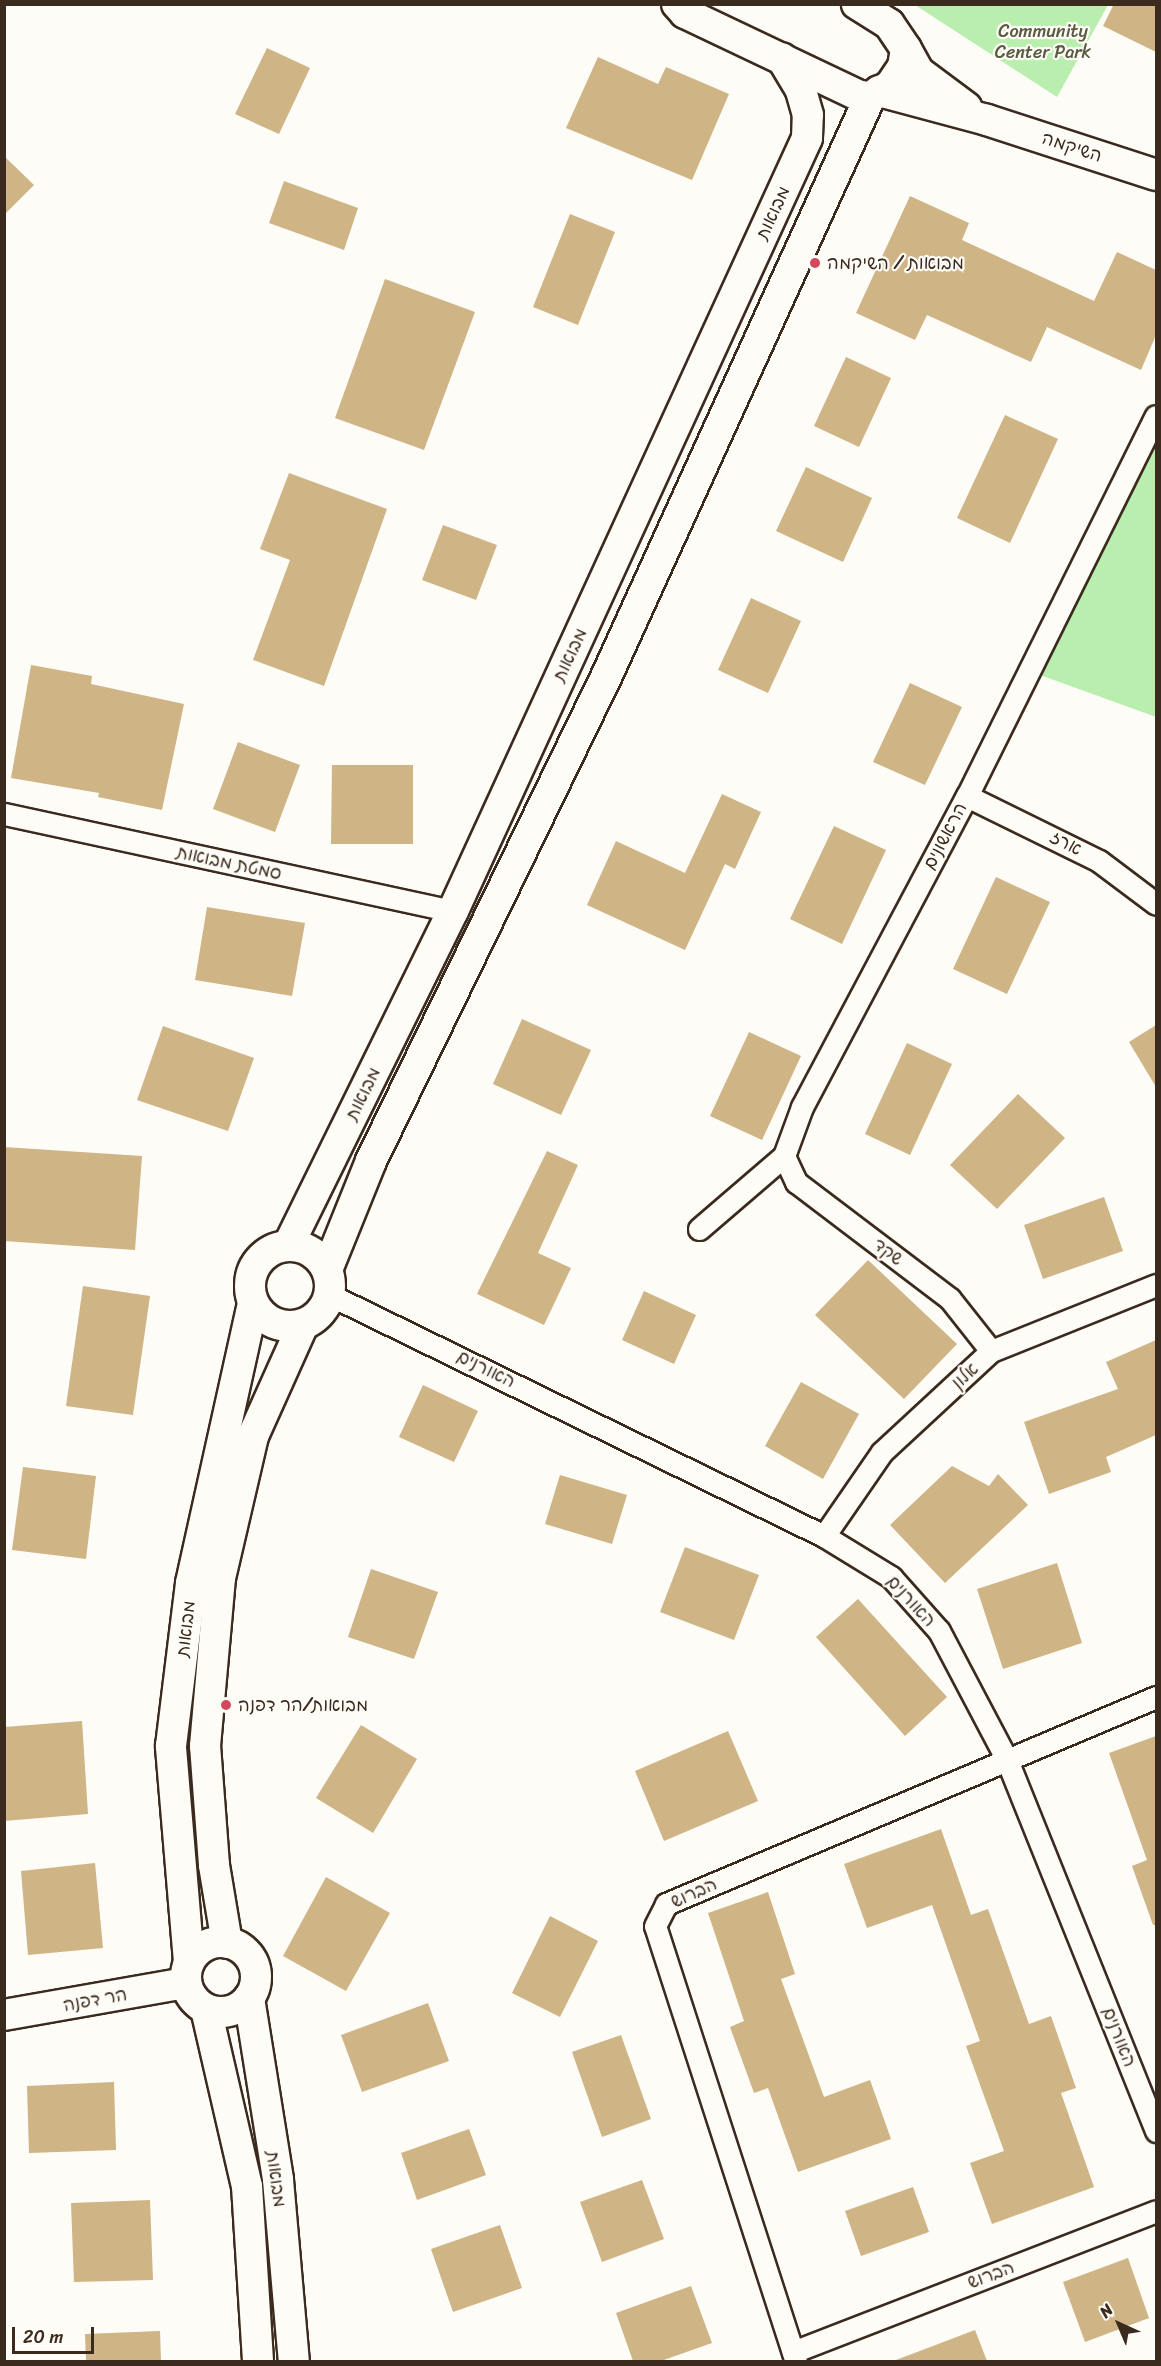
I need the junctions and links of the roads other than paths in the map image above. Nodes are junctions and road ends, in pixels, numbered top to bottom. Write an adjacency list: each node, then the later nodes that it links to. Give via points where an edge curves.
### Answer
1 (677, 4): 4 (street, השיקמה, via 685,13)
2 (857, 4): 3 (street, השיקמה, via 889,24)
3 (906, 49): 5 (street, via 903,67 890,86); 6 (street, השיקמה, via 927,79)
4 (782, 58): 5 (street, השיקמה); 12 (street, מבואות, via 801,90 808,115 807,138)
5 (875, 94): 6 (street, השיקמה); 16 (street, מבואות, via 607,675 371,1161)
6 (987, 120): 7 (street, השיקמה)
7 (1156, 175)
8 (1156, 416): 9 (street, הראשונים)
9 (967, 796): 11 (street, ארז, via 1100,861); 13 (street, הראשונים, via 802,1107)
10 (4, 814): 12 (street, סמטת מבואות)
11 (1156, 904)
12 (453, 911): 15 (street, מבואות)
13 (784, 1156): 14 (street, הראשונים); 20 (street, שקד, via 796,1182 950,1299)
14 (699, 1229)
15 (288, 1246): 16 (street, via 312,1252); 18 (street, via 264,1255 256,1265 250,1290)
16 (329, 1282): 19 (street, via 315,1318); 21 (street, האורנים)
17 (1156, 1285): 20 (street, אלון)
18 (254, 1303): 19 (street, via 269,1320); 25 (street, מבואות, via 191,1583 171,1746)
19 (303, 1325): 24 (street, מבואות, via 253,1436 220,1578 205,1746 214,1865)
20 (991, 1351): 21 (street, אלון, via 882,1452)
21 (824, 1536): 23 (street, האורנים, via 891,1577 939,1631)
22 (1156, 1697): 23 (street, הברוש)
23 (1007, 1760): 29 (street, האורנים); 31 (street, הברוש, via 666,1904 655,1926)
24 (227, 1942): 25 (street, via 205,1946); 26 (street, via 247,1954 253,1964 256,1976)
25 (188, 1972): 27 (street, via 190,1994); 28 (street, הר דפנה)
26 (249, 1998): 27 (street, via 230,2011); 33 (street, מבואות, via 278,2180)
27 (206, 2009): 32 (street, מבואות, via 247,2186)
28 (4, 2015)
29 (1156, 2131)
30 (1156, 2211): 31 (street, הברוש)
31 (795, 2357)
32 (258, 2361)
33 (294, 2361)

